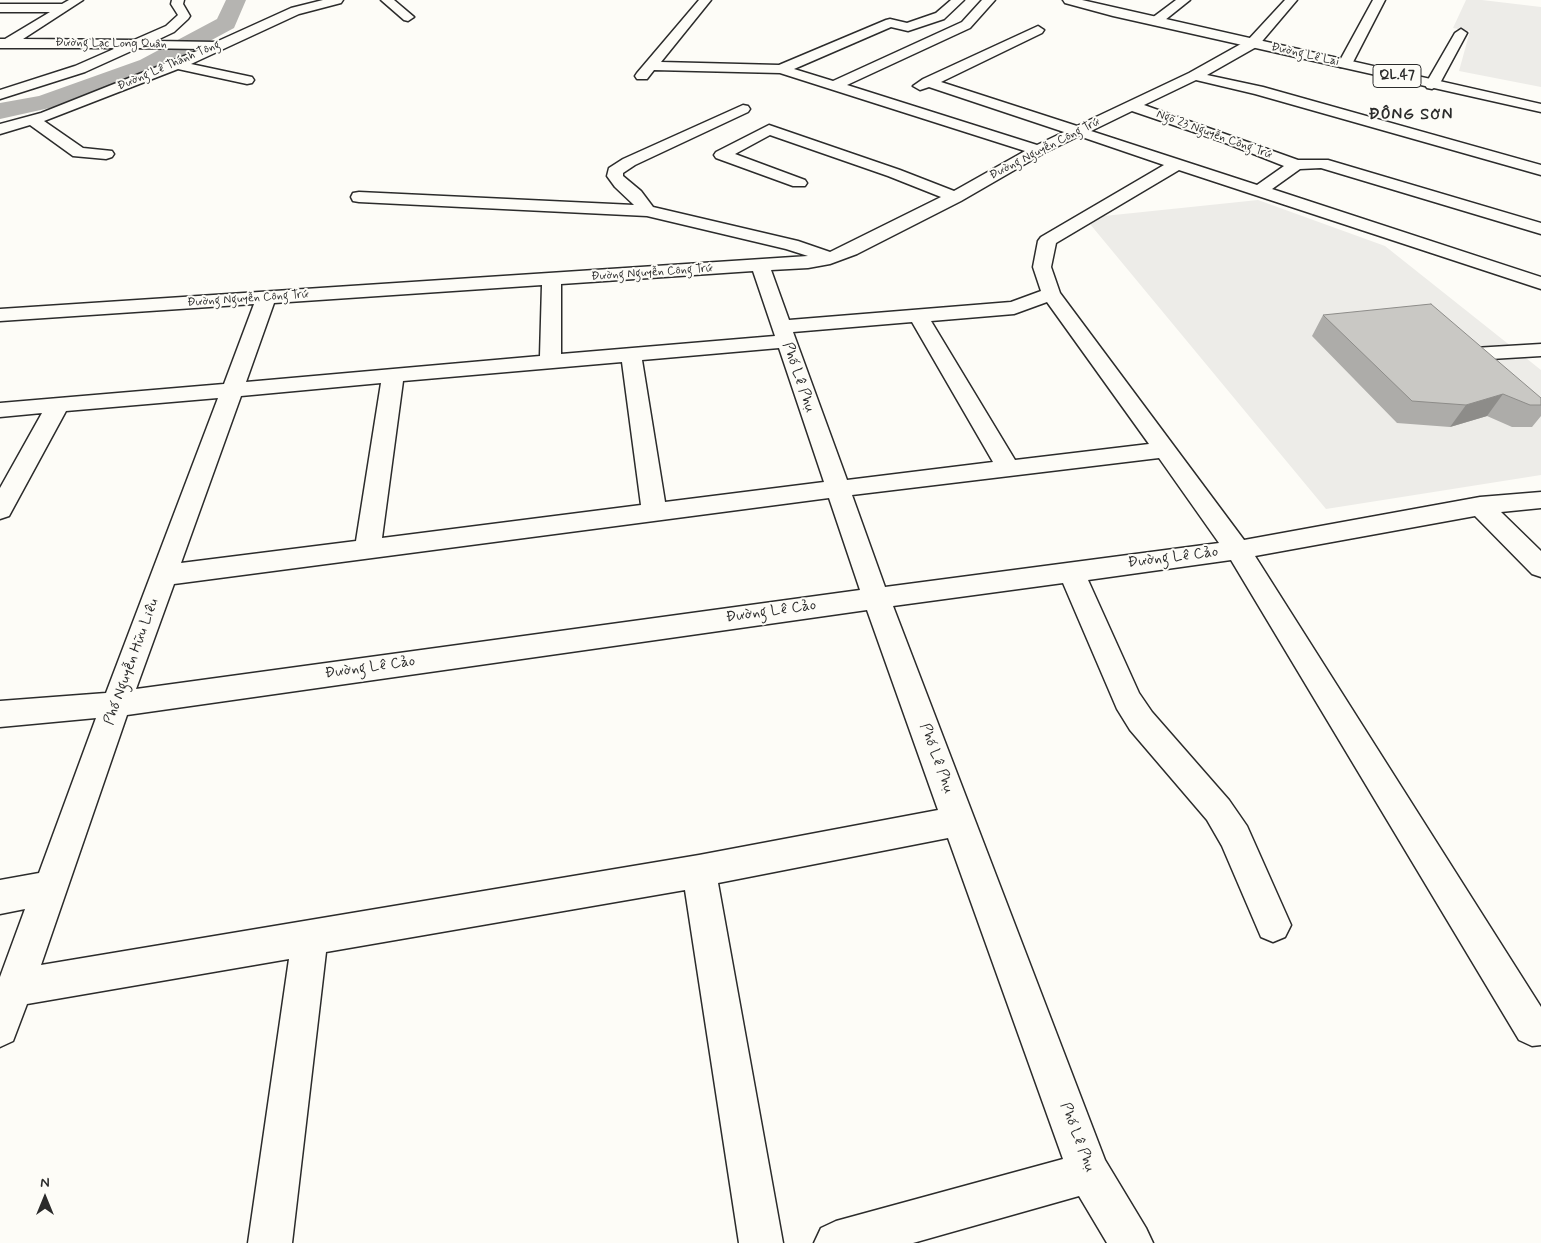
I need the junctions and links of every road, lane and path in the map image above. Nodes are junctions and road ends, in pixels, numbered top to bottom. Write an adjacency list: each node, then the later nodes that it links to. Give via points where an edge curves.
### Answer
1 (77, 0): 13 (main road)
2 (178, 0): 20 (main road, via 184,16 180,21)
3 (337, 0): 21 (main road, Đường Lê Thánh Tông, via 295,11 221,45)
4 (388, 0): 14 (main road)
5 (705, 0): 25 (main road)
6 (958, 0): 26 (main road, via 940,16 908,27 890,23)
7 (989, 0): 32 (main road, via 966,25)
8 (1069, 0): 15 (main road, Đường Lê Lai / QL.47)
9 (1184, 0): 15 (main road)
10 (1291, 0): 18 (main road, Đường Nguyễn Công Trứ)
11 (1379, 0): 24 (main road)
12 (0, 8): 13 (main road)
13 (63, 8): 19 (main road)
14 (408, 17)
15 (1156, 21): 18 (main road, Đường Lê Lai / QL.47)
16 (1038, 30): 30 (main road)
17 (1461, 33): 31 (main road)
18 (1253, 43): 24 (main road, Đường Lê Lai / QL.47); 27 (main road, Đường Nguyễn Công Trứ)
19 (2, 48): 20 (main road, Đường Lạc Long Quân); 22 (main road, Đường Lạc Long Quân)
20 (137, 50): 21 (main road, Đường Lạc Long Quân, via 154,45); 22 (main road); 23 (main road, Đường Lạc Long Quân)
21 (200, 50): 23 (main road, Đường Lê Thánh Tông)
22 (116, 55): 33 (main road)
23 (178, 60): 29 (main road); 38 (main road, Đường Lê Thánh Tông)
24 (1345, 64): 31 (main road, Đường Lê Lai / QL.47)
25 (651, 66): 26 (main road); 28 (main road)
26 (781, 70): 32 (main road)
27 (1194, 76): 35 (main road, Đường Nguyễn Công Trứ); 45 (main road, via 1258,90)
28 (640, 78)
29 (247, 80)
30 (928, 82): 34 (main road); 40 (main road)
31 (1432, 85): 36 (main road, Đường Lê Lai / QL.47)
32 (834, 86): 34 (main road)
33 (0, 95)
34 (886, 102): 41 (main road)
35 (1131, 106): 40 (main road, Đường Nguyễn Công Trứ); 44 (main road, Ngõ 23 Nguyễn Công Trứ)
36 (1541, 108)
37 (743, 109): 50 (main road, via 615,171 621,184)
38 (32, 120): 39 (main road, Đường Lê Thánh Tông); 42 (main road, via 79,153)
39 (0, 130)
40 (1080, 131): 41 (main road, Đường Nguyễn Công Trứ); 43 (main road)
41 (1038, 150): 48 (main road, Đường Nguyễn Công Trứ)
42 (106, 154)
43 (1177, 164): 47 (main road); 56 (main road, via 1047,241 1042,267)
44 (1296, 165): 47 (main road); 51 (main road, via 1322,163)
45 (1541, 170)
46 (799, 183): 48 (main road, via 722,155 769,130)
47 (1259, 191): 55 (main road)
48 (955, 197): 52 (main road, Đường Nguyễn Công Trứ)
49 (359, 198): 50 (main road)
50 (647, 211): 52 (main road, via 792,245)
51 (1541, 229)
52 (830, 258): 53 (main road, Đường Nguyễn Công Trứ)
53 (760, 266): 54 (main road, Đường Nguyễn Công Trứ); 60 (main road, Phố Lê Phụ)
54 (552, 279): 57 (main road, Đường Nguyễn Công Trứ); 64 (main road)
55 (1541, 283)
56 (1051, 294): 59 (main road, via 1014,308); 69 (main road)
57 (266, 298): 58 (main road, Đường Nguyễn Công Trứ); 66 (main road, Phố Nguyễn Hữu Liêu)
58 (0, 315)
59 (918, 316): 60 (main road); 70 (main road)
60 (783, 334): 63 (main road); 71 (main road, Phố Lê Phụ)
61 (1541, 350): 62 (main road)
62 (1474, 354)
63 (631, 355): 64 (main road); 75 (main road)
64 (550, 362): 65 (main road)
65 (393, 376): 66 (main road); 76 (main road)
66 (232, 390): 67 (main road); 80 (main road, Phố Nguyễn Hữu Liêu)
67 (58, 405): 68 (main road); 74 (main road)
68 (0, 410)
69 (1165, 450): 70 (main road); 77 (main road)
70 (1008, 468): 71 (main road)
71 (836, 488): 75 (main road); 81 (main road, Phố Lê Phụ)
72 (1541, 500): 73 (main road, Đường Lê Cảo)
73 (1480, 506): 77 (main road, Đường Lê Cảo); 78 (main road)
74 (0, 510)
75 (654, 512): 76 (main road)
76 (368, 548): 80 (main road)
77 (1238, 550): 79 (main road, Đường Lê Cảo); 91 (main road, via 1532,1027)
78 (1541, 567)
79 (1071, 571): 81 (main road, Đường Lê Cảo); 88 (main road, via 1127,700 1141,721 1218,810 1235,837)
80 (164, 575): 82 (main road, Phố Nguyễn Hữu Liêu)
81 (876, 598): 82 (main road, Đường Lê Cảo); 84 (main road, Phố Lê Phụ)
82 (116, 704): 83 (main road, Đường Lê Cảo); 86 (main road, Phố Nguyễn Hữu Liêu)
83 (0, 714)
84 (959, 821): 85 (main road); 93 (main road, Phố Lê Phụ)
85 (699, 871): 89 (main road); 95 (main road)
86 (50, 887): 87 (main road); 90 (main road, Phố Nguyễn Hữu Liêu)
87 (0, 898)
88 (1273, 925)
89 (310, 938): 90 (main road); 94 (main road)
90 (15, 988): 92 (main road, Phố Nguyễn Hữu Liêu)
91 (1541, 1026)
92 (0, 1028)
93 (1090, 1173): 96 (main road); 97 (main road, Phố Lê Phụ)
94 (270, 1243)
95 (761, 1243)
96 (836, 1243)
97 (1131, 1243)

